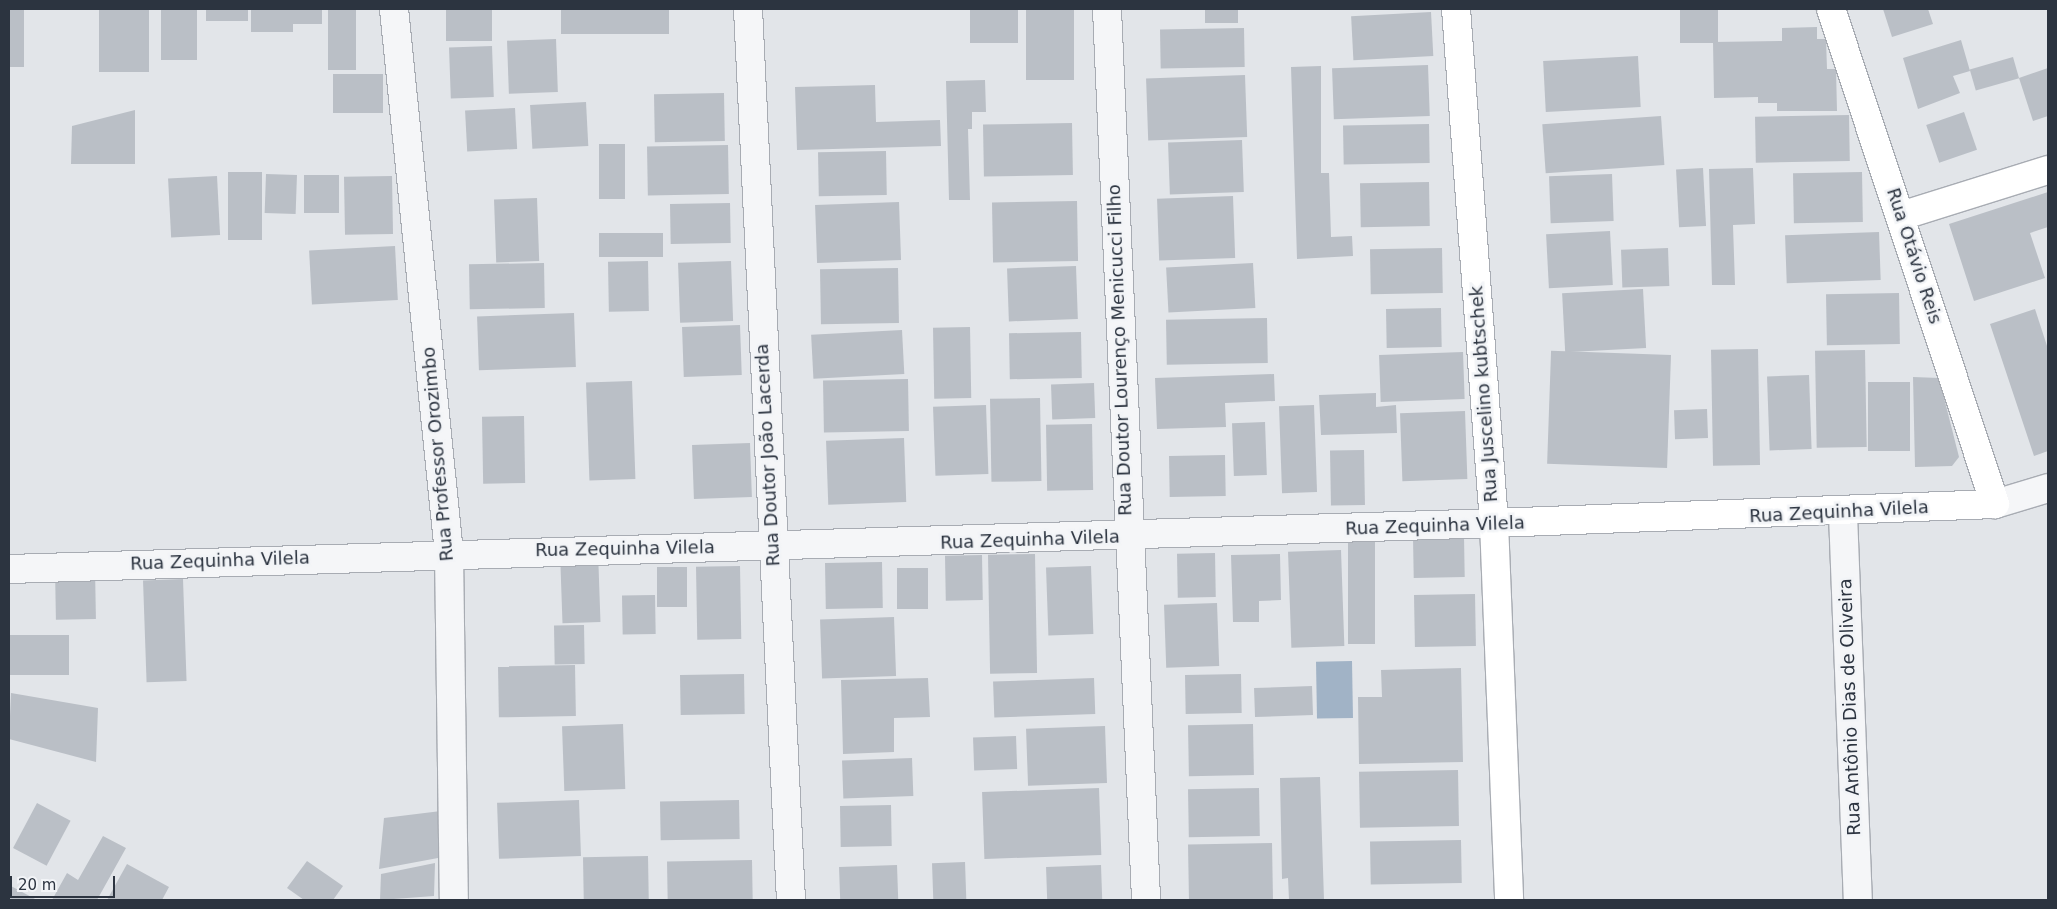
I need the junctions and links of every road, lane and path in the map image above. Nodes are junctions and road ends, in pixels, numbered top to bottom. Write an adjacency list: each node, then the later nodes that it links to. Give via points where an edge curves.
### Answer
1 (394, 9): 14 (street, Rua Professor Orozimbo)
2 (748, 9): 13 (street, Rua Doutor João Lacerda)
3 (1108, 9): 12 (street, Rua Doutor Lourenço Menicucci Filho)
4 (1456, 9): 11 (main road, Rua Juscelino kubtschek)
5 (1831, 9): 7 (main road, Rua Otávio Reis)
6 (2048, 170): 7 (main road)
7 (1901, 216): 9 (main road, Rua Otávio Reis)
8 (2048, 488): 9 (street, Rua Zequinha Vilela)
9 (1995, 504): 10 (main road, Rua Zequinha Vilela)
10 (1843, 514): 11 (main road, Rua Zequinha Vilela); 20 (street, Rua Antônio Dias de Oliveira)
11 (1494, 523): 12 (street, Rua Zequinha Vilela); 19 (main road, Rua Juscelino kubtschek)
12 (1127, 537): 13 (street, Rua Zequinha Vilela); 18 (street, Rua Doutor Lourenço Menicucci Filho)
13 (772, 546): 14 (street, Rua Zequinha Vilela); 17 (street, Rua Doutor João Lacerda)
14 (449, 553): 15 (street, Rua Zequinha Vilela); 16 (street, Rua Professor Orozimbo)
15 (9, 569)
16 (454, 900)
17 (791, 900)
18 (1146, 900)
19 (1509, 900)
20 (1858, 900)

